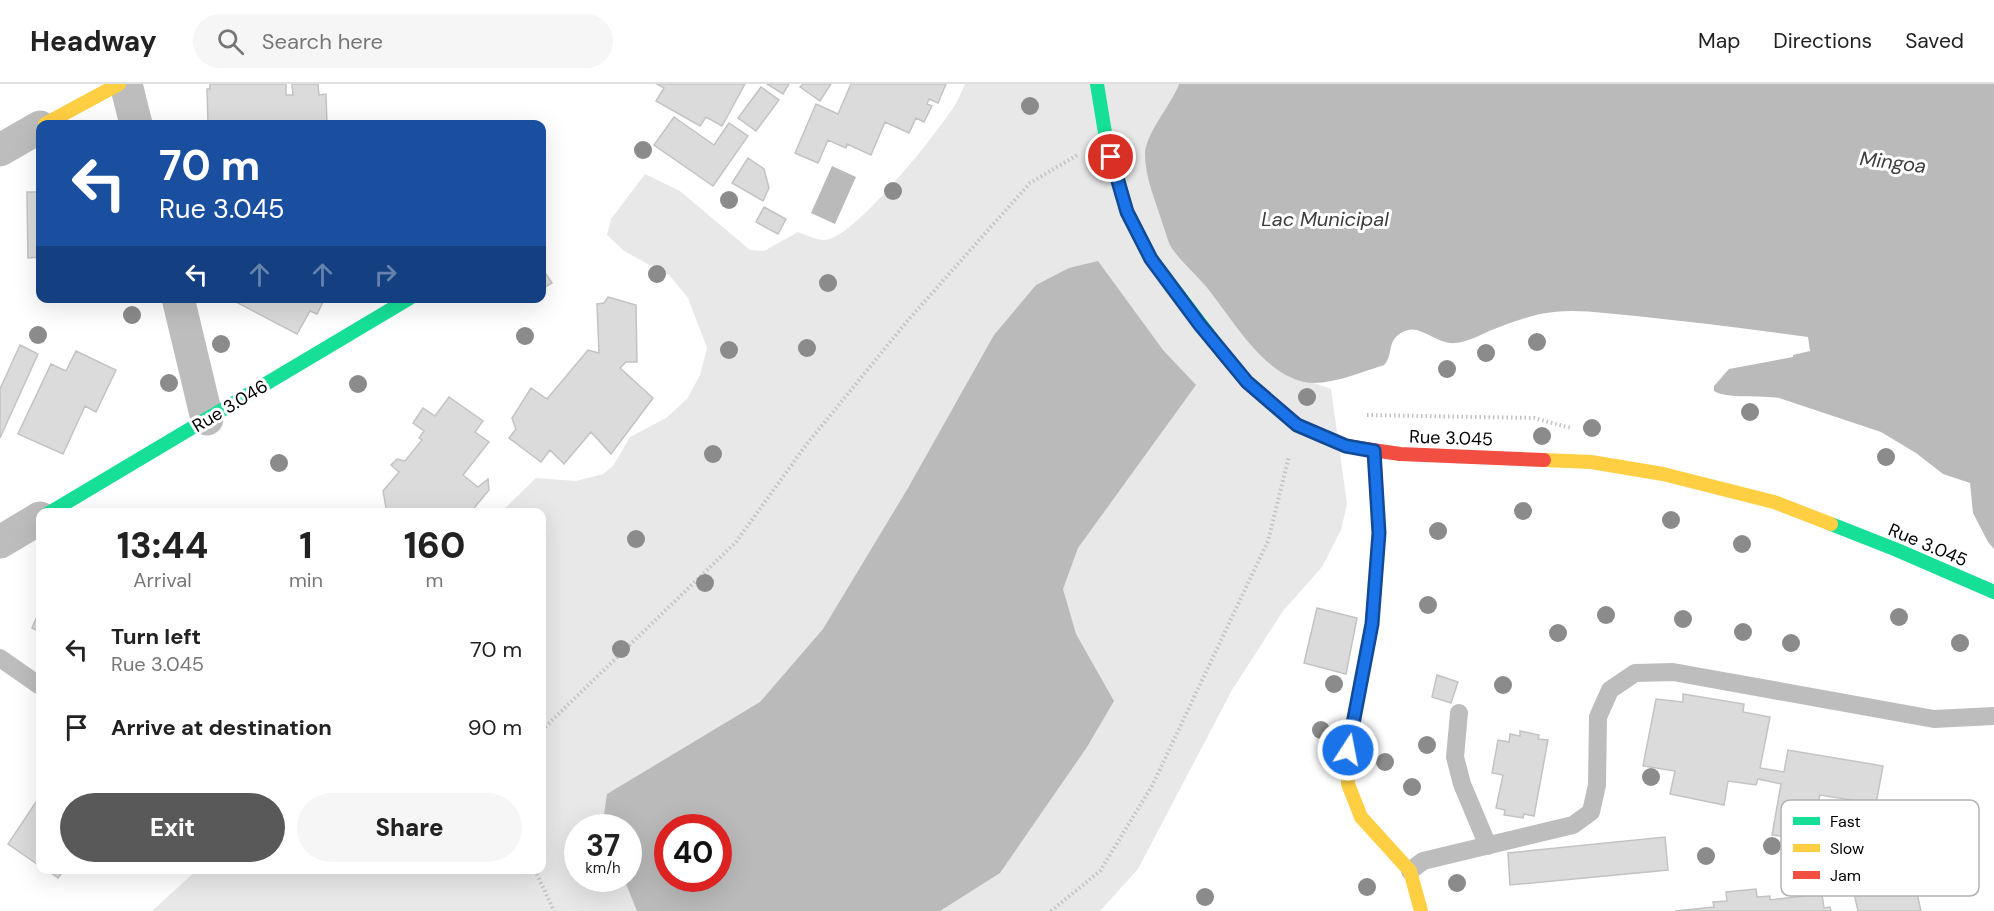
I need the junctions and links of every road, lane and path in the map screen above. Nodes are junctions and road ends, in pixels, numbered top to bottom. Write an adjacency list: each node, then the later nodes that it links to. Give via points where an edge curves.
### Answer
1 (119, 84): 4 (street)
2 (126, 84): 5 (street)
3 (1097, 84): 7 (street, Rue 3.045)
4 (52, 120)
5 (135, 120)
6 (36, 129): 8 (street)
7 (1106, 139): 13 (street, Rue 3.045, via 1127,212 1151,259 1247,382); 24 (path, via 1030,183 909,319 806,445 735,542)
8 (0, 150)
9 (179, 303): 12 (street)
10 (402, 303): 12 (street, Rue 3.046)
11 (1361, 415): 14 (path, via 1534,418)
12 (207, 419): 16 (street, Rue 3.046)
13 (1297, 425): 15 (street, Rue 3.045, via 1346,446); 29 (path, via 1268,541 1152,786 1100,872)
14 (1580, 430)
15 (1374, 451): 19 (street, Rue 3.045, via 1591,462 1663,474 1774,502); 26 (street, via 1377,567 1372,624 1348,750 1348,784 1360,817)
16 (57, 508)
17 (36, 520): 18 (street)
18 (0, 542)
19 (1994, 592)
20 (0, 658): 21 (lane)
21 (36, 683)
22 (1458, 713): 25 (lane, via 1455,757)
23 (1994, 716): 25 (lane, via 1934,719 1672,672 1635,673 1610,690 1598,717 1597,785 1591,812 1573,825)
24 (546, 726)
25 (1488, 846): 26 (lane, via 1423,861)
26 (1410, 871): 30 (street)
27 (538, 874): 28 (path)
28 (554, 911)
29 (1051, 911)
30 (1421, 911)

